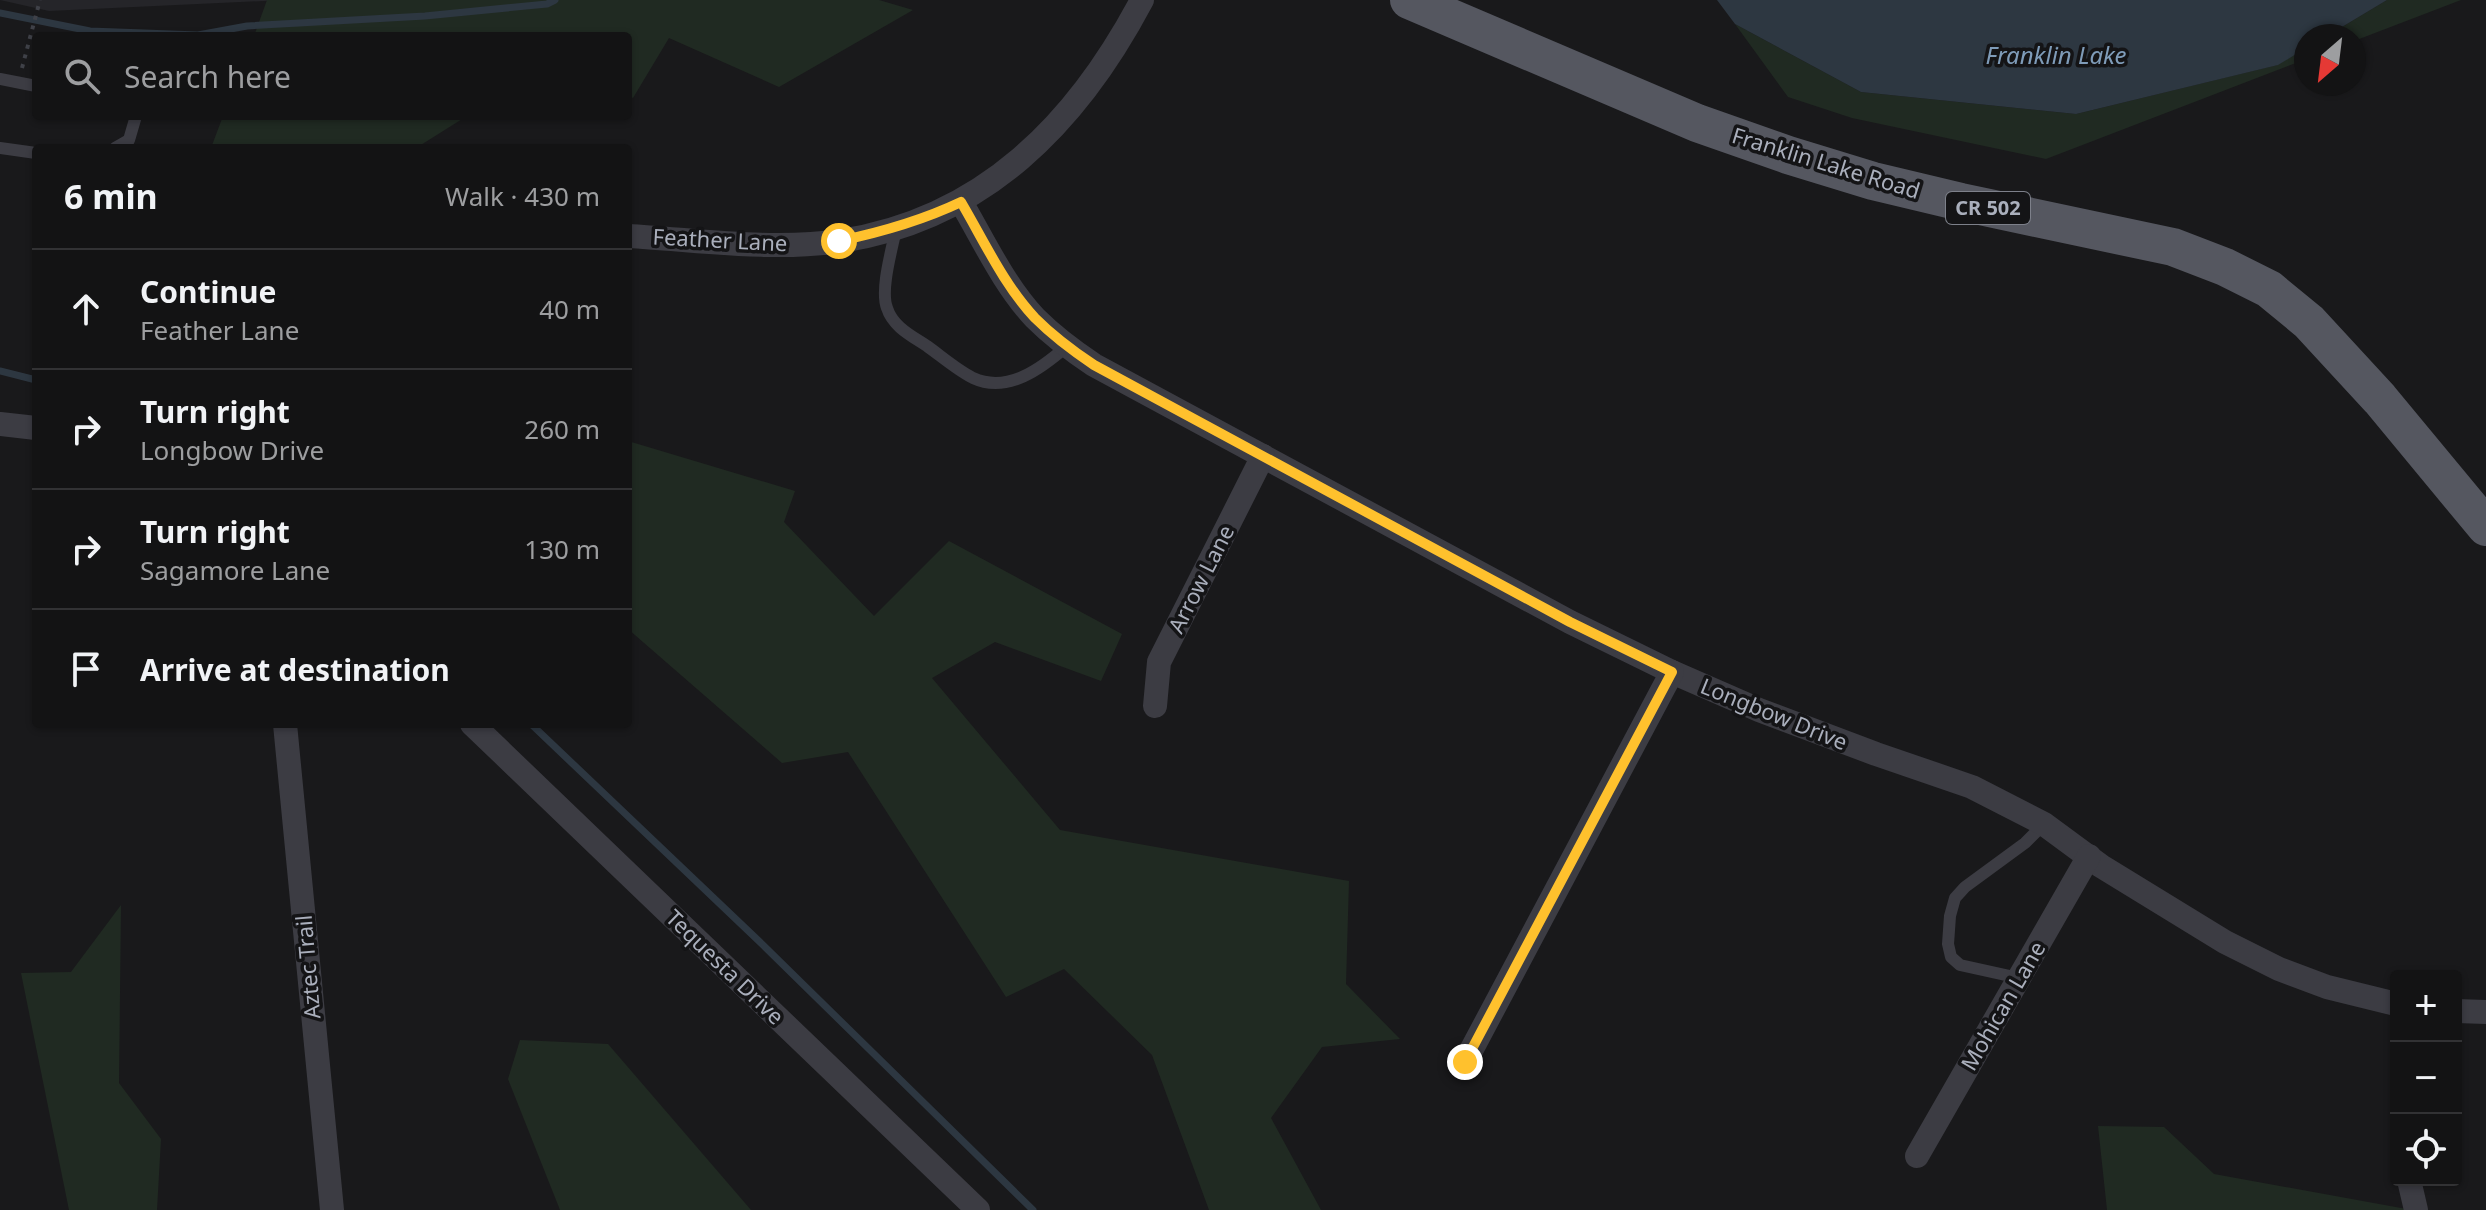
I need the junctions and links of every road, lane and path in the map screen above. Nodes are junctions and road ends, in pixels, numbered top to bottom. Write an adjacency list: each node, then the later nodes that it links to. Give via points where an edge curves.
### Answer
1 (1142, 0): 11 (street, Feather Lane, via 1118,46 1053,129 1011,168)
2 (1409, 0): 18 (main road, Franklin Lake Road / CR 502, via 1697,123 1788,155 1946,199 2173,247 2225,267 2269,289 2309,322)
3 (39, 2): 4 (path)
4 (24, 55)
5 (0, 79): 6 (lane)
6 (32, 85)
7 (135, 120): 8 (lane, via 129,140)
8 (122, 144)
9 (0, 148): 10 (lane)
10 (32, 152)
11 (961, 202): 12 (street, Feather Lane); 14 (street, Longbow Drive, via 1009,285)
12 (896, 229): 13 (street, Feather Lane, via 786,245); 14 (lane, via 886,307 895,323 937,353 974,378 1004,383 1022,378)
13 (632, 236)
14 (1067, 346): 17 (street, Longbow Drive)
15 (0, 424): 16 (street)
16 (32, 428)
17 (1263, 456): 19 (street, Longbow Drive); 20 (street, Arrow Lane, via 1159,662)
18 (2486, 527)
19 (1672, 672): 23 (street, Longbow Drive, via 1786,720 1972,787); 29 (street)
20 (1155, 706)
21 (285, 728): 32 (street, Aztec Trail)
22 (476, 728): 33 (street, Tequesta Drive)
23 (2044, 824): 24 (street, Longbow Drive); 25 (lane, via 1965,887 1950,916 1951,957 1960,965)
24 (2089, 856): 25 (street, Mohican Lane); 26 (street, Longbow Drive, via 2225,942 2279,969)
25 (2019, 978): 30 (street, Mohican Lane)
26 (2390, 1003)
27 (2462, 1011): 28 (street)
28 (2486, 1012)
29 (1465, 1062)
30 (1917, 1156)
31 (2410, 1186): 34 (street)
32 (332, 1210)
33 (978, 1210)
34 (2416, 1210)

